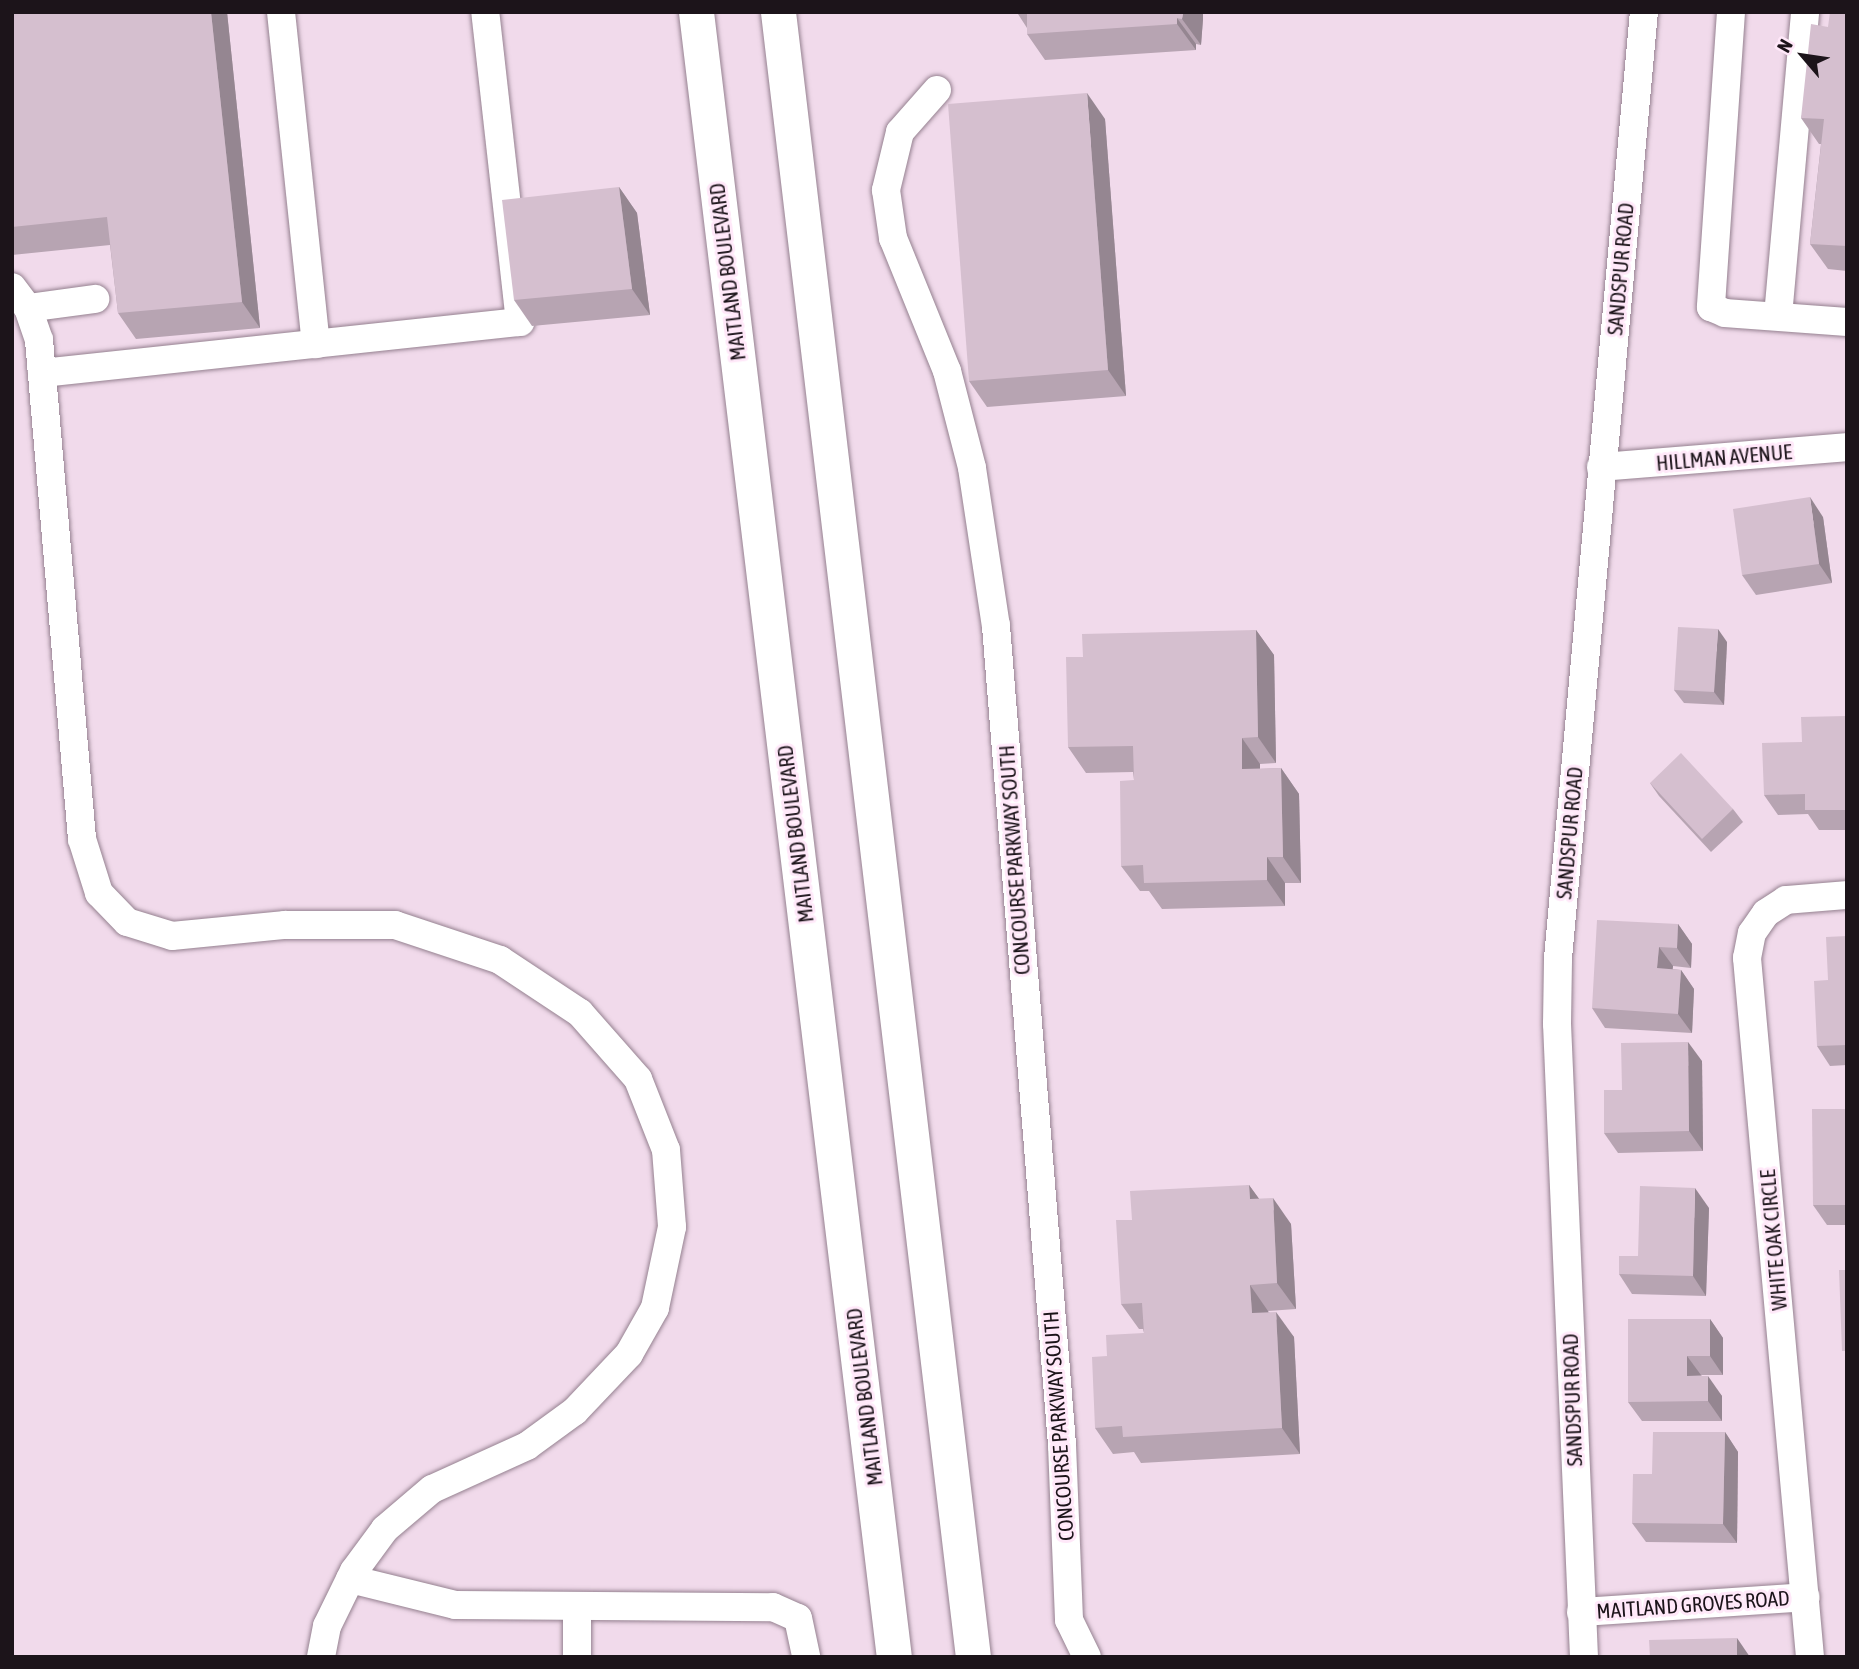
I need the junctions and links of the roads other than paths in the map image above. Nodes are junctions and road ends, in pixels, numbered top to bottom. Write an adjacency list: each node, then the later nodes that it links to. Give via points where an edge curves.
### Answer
1 (281, 12): 13 (street)
2 (485, 12): 13 (street, via 520,322)
3 (696, 12): 25 (main road, MAITLAND BOULEVARD)
4 (778, 12): 26 (main road)
5 (1644, 12): 16 (street, SANDSPUR ROAD)
6 (1731, 12): 11 (street, via 1709,300 1718,311)
7 (1805, 12): 11 (street)
8 (937, 90): 27 (street, CONCOURSE PARKWAY SOUTH, via 900,132 886,190 893,238 947,371 969,456 996,626 1062,1445 1069,1620)
9 (20, 298): 10 (street); 14 (street, via 39,340)
10 (95, 299)
11 (1778, 316): 12 (street)
12 (1847, 321)
13 (316, 344): 14 (street)
14 (42, 373): 18 (street, via 82,839 99,893 127,922 172,936 285,925 395,925 500,960 580,1013 638,1079 666,1150 672,1227 655,1308 629,1354 575,1411 527,1446 432,1489 385,1529)
15 (1847, 447): 16 (street, HILLMAN AVENUE)
16 (1601, 467): 21 (street, SANDSPUR ROAD, via 1558,958)
17 (1847, 895): 19 (street, WHITE OAK CIRCLE, via 1786,900 1766,913 1752,933 1747,958)
18 (350, 1579): 20 (street, via 454,1605); 22 (street, via 327,1626)
19 (1806, 1597): 21 (street, MAITLAND GROVES ROAD); 29 (street, WHITE OAK CIRCLE)
20 (578, 1609): 23 (street); 24 (street, via 773,1607 798,1618)
21 (1581, 1612): 28 (street, SANDSPUR ROAD)
22 (321, 1657)
23 (577, 1657)
24 (806, 1657)
25 (894, 1657)
26 (973, 1657)
27 (1087, 1657)
28 (1584, 1657)
29 (1810, 1657)

